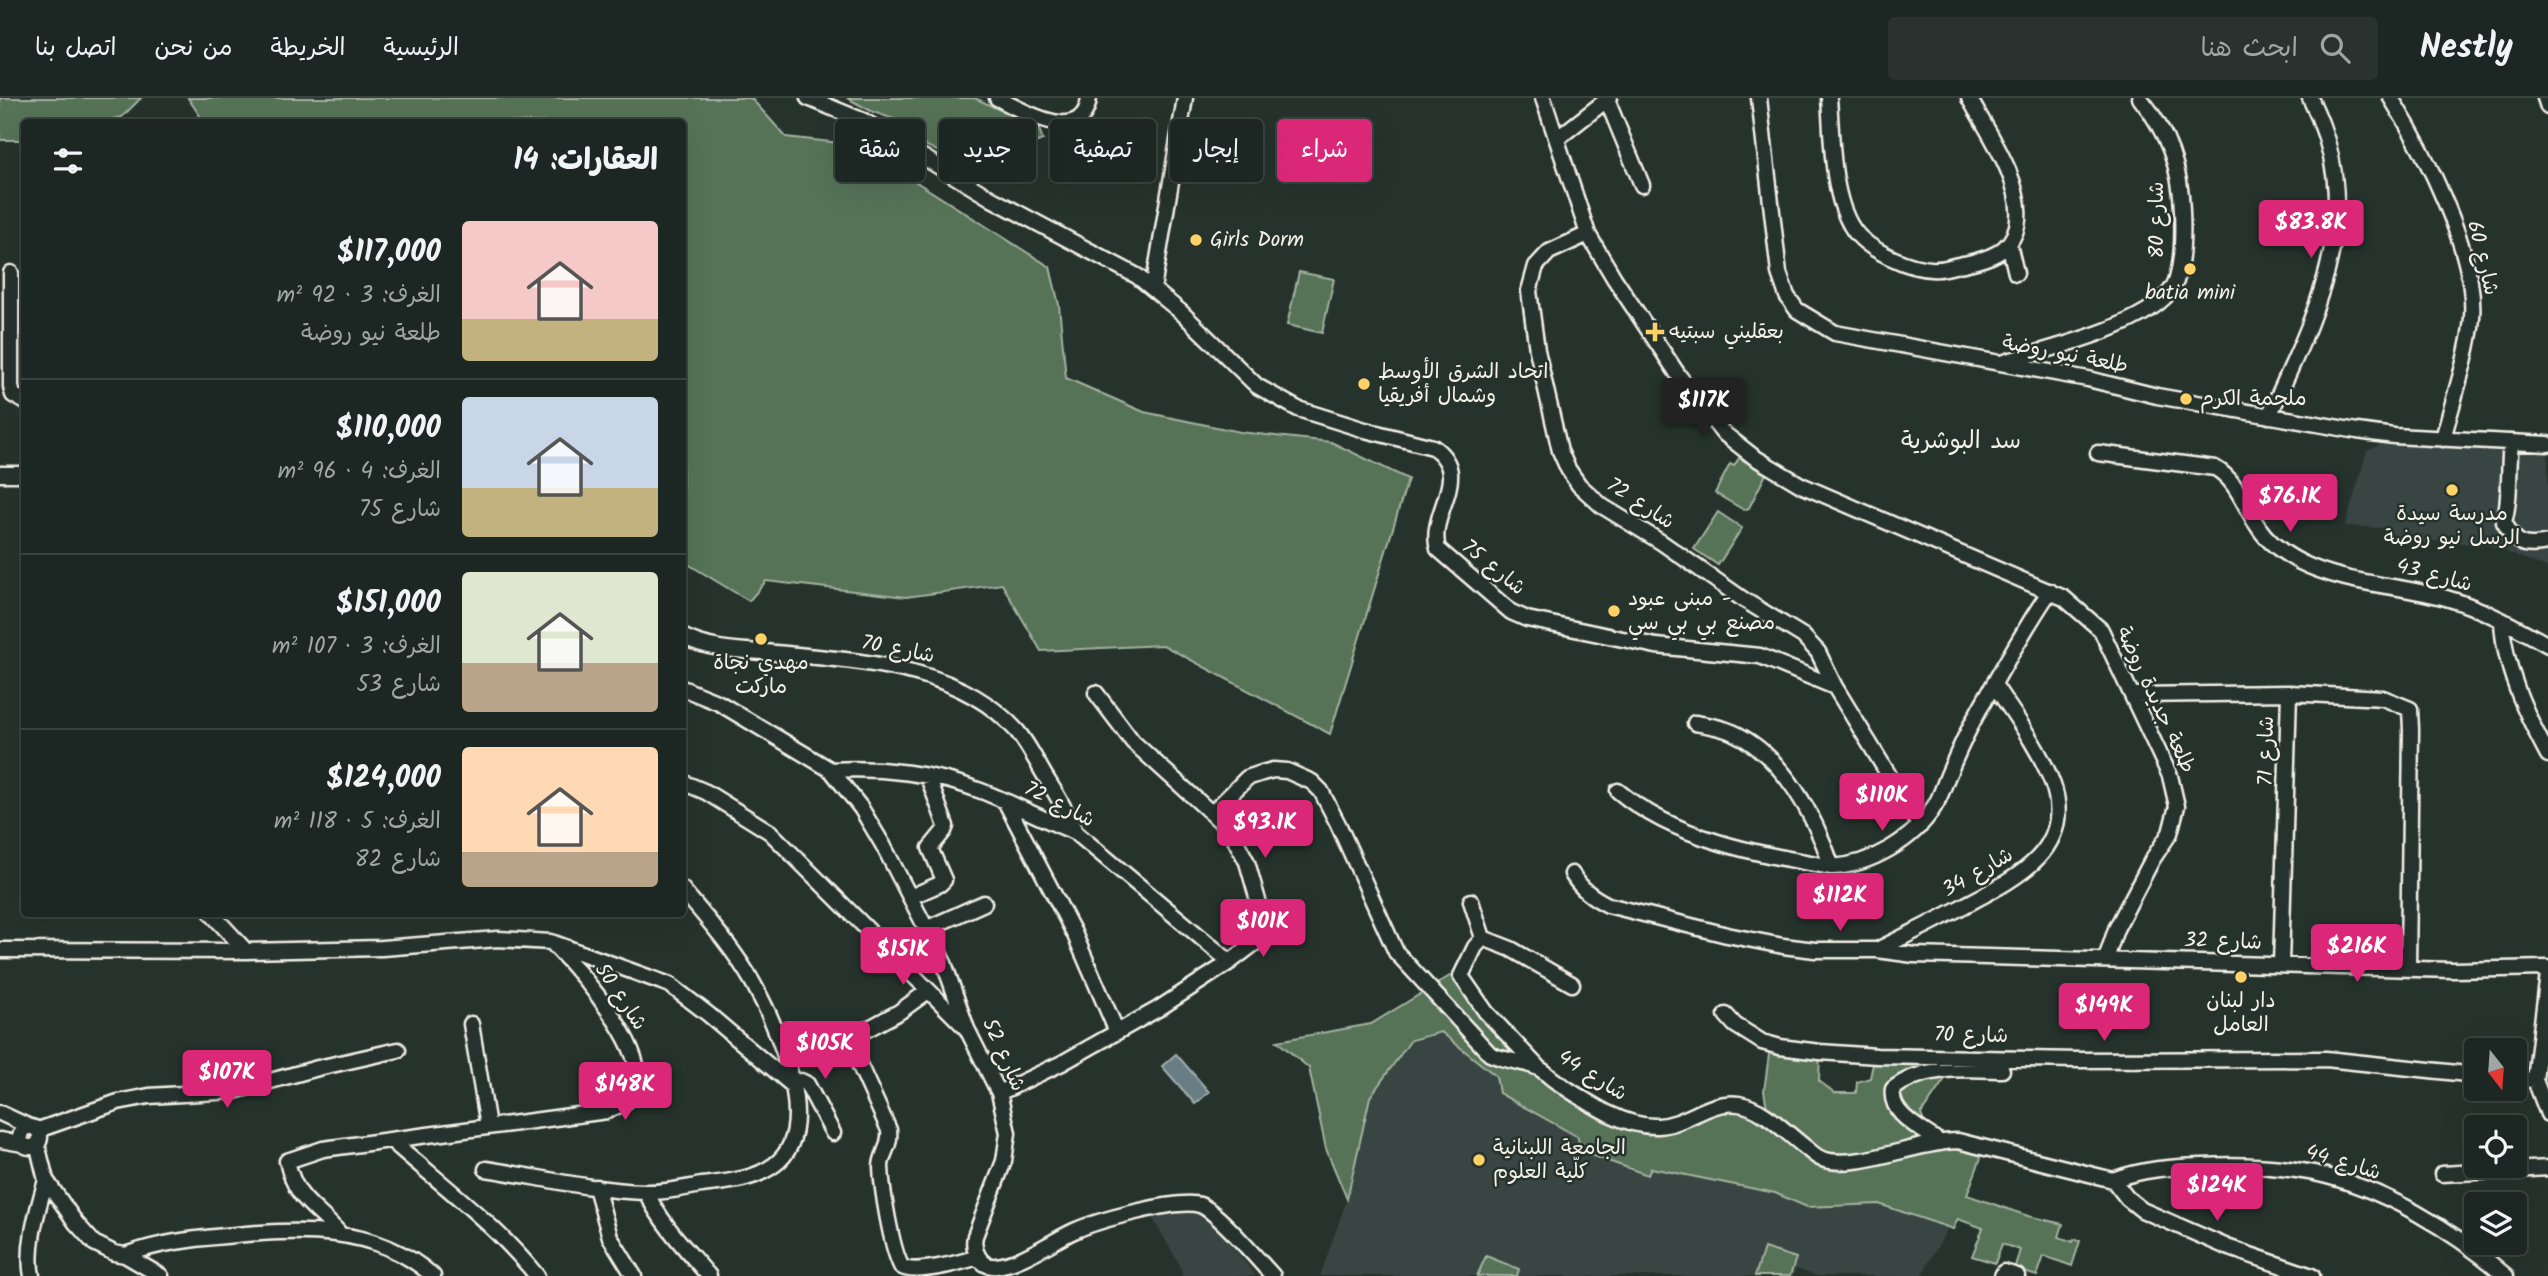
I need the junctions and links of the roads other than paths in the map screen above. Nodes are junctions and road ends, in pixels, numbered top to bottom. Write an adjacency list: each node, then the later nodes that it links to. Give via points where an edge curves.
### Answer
1 (808, 98): 22 (street, via 864,121 992,199)
2 (997, 98): 3 (street, via 1038,118 1066,124 1088,108)
3 (1089, 98)
4 (1185, 98): 19 (street)
5 (1543, 98): 15 (street)
6 (1759, 98): 24 (street, طلعة نيو روضة, via 1779,273 1797,310 1835,333)
7 (1829, 98): 18 (street, via 1842,203 1852,228 1865,243 1887,256 1936,270 1988,258)
8 (1969, 98): 18 (street, via 2016,193 2017,225)
9 (2140, 98): 24 (street, شارع 80, via 2166,141 2180,176 2183,223 2176,281 2155,306 2130,321)
10 (2310, 98): 26 (street, via 2333,160 2336,222 2320,300)
11 (2390, 98): 27 (street, شارع 60, via 2441,193 2471,286 2468,342)
12 (2545, 98): 14 (street)
13 (1608, 99): 15 (street); 16 (street)
14 (2548, 107)
15 (1558, 138): 17 (street)
16 (1642, 185)
17 (1588, 234): 34 (street, via 1686,387 1722,432 1754,457 1840,503); 39 (street, شارع 72, via 1549,252 1536,266 1529,291 1537,350 1568,469 1602,506 1803,636 1818,652)
18 (2010, 244): 21 (street)
19 (1157, 264): 22 (street); 23 (street)
20 (11, 273): 25 (street, via 11,387)
21 (2016, 273)
22 (1137, 276): 23 (street)
23 (1153, 289): 39 (street, شارع 75, via 1257,386 1298,409 1442,453 1451,484 1435,530 1438,549 1511,612 1550,626 1656,646 1760,656)
24 (2001, 363): 26 (street, طلعة نيو روضة)
25 (21, 399)
26 (2269, 416): 27 (street, طلعة نيو روضة, via 2370,433)
27 (2443, 439): 28 (street, طلعة نيو روضة)
28 (2511, 442): 29 (street, طلعة نيو روضة); 33 (street, via 2510,501 2504,522 2512,539 2522,544)
29 (2548, 444)
30 (2098, 453): 35 (street, شارع 43, via 2215,468 2235,486 2260,530 2302,563 2447,598)
31 (0, 474): 32 (street)
32 (21, 474)
33 (2548, 543)
34 (2050, 591): 38 (street); 43 (street, طلعة جديدة روضة, via 2064,597 2101,629)
35 (2502, 621): 37 (street, شارع 43); 45 (street, via 2508,662)
36 (686, 637): 55 (street, شارع 70, via 715,647 922,674 972,695 1018,733 1070,816)
37 (2548, 646)
38 (1994, 686): 52 (street); 67 (street, شارع 34, via 2052,782 2057,811 2050,840 2035,863 2004,886)
39 (1835, 687): 51 (street)
40 (686, 690): 46 (street, شارع 52, via 719,703)
41 (1096, 693): 53 (street, via 1133,742)
42 (2289, 693): 43 (street, شارع 71); 71 (street, شارع 71); 72 (street, via 2383,698 2410,709)
43 (2133, 695): 69 (street, طلعة جديدة روضة, via 2170,776 2177,806 2170,833 2116,929)
44 (1695, 723): 56 (street, via 1730,731 1763,752 1809,810)
45 (2548, 755)
46 (831, 770): 47 (street, شارع 72, via 869,768); 59 (street, شارع 52, via 861,808)
47 (928, 777): 50 (street, شارع 72); 59 (street, via 945,821 944,831 930,848 944,880)
48 (686, 784): 76 (street, via 771,832)
49 (1618, 791): 56 (street, via 1660,819 1722,844)
50 (1005, 801): 55 (street, شارع 72); 80 (street, via 1074,933)
51 (1908, 807): 52 (street); 54 (street)
52 (1935, 807): 54 (street)
53 (1212, 813): 70 (street, via 1240,845 1262,919 1259,940); 82 (street, شارع 44, via 1247,778 1262,773 1287,771 1312,782 1338,824 1396,952 1490,1054)
54 (1920, 826): 56 (street, via 1867,861)
55 (1075, 832): 70 (street, شارع 72)
56 (1832, 867)
57 (1572, 874): 67 (street, شارع 34, via 1592,898 1675,923 1783,946)
58 (686, 894): 87 (street, via 752,981 775,1031)
59 (910, 897): 63 (street, شارع 52)
60 (1471, 901): 64 (street)
61 (984, 903): 63 (street)
62 (215, 917): 68 (street)
63 (926, 929): 79 (street, شارع 52, via 944,963)
64 (1483, 938): 75 (street); 82 (street, via 1461,976 1486,1012)
65 (551, 942): 68 (street, via 498,939); 87 (street, شارع 50, via 670,985); 91 (street, شارع 50, via 615,1019 628,1042 637,1086 629,1100 607,1111)
66 (0, 950): 68 (street)
67 (1877, 950): 69 (street, شارع 34, via 1914,955)
68 (246, 951)
69 (2106, 959): 71 (street, شارع 32)
70 (1230, 962): 80 (street)
71 (2281, 965): 72 (street, شارع 32)
72 (2408, 967): 73 (street, شارع 32)
73 (2548, 968)
74 (2548, 974): 86 (street)
75 (1572, 984)
76 (928, 991): 79 (street); 108 (street, via 849,1042 889,1130 881,1169 903,1269 947,1267)
77 (1726, 1015): 84 (street, شارع 70, via 1762,1042 1820,1052 2080,1060 2326,1059)
78 (471, 1024): 91 (street)
79 (967, 1029): 88 (street, شارع 52)
80 (1117, 1032): 88 (street)
81 (398, 1050): 93 (street, via 234,1091 118,1102)
82 (1538, 1067): 96 (street, شارع 44, via 1613,1115 1643,1125 1668,1126 1722,1104 1751,1107 1820,1159 1832,1162)
83 (2002, 1070): 96 (street, via 1929,1072 1893,1089 1893,1100 1904,1117)
84 (2464, 1074)
85 (2527, 1080): 86 (street)
86 (2535, 1080): 90 (street)
87 (792, 1085): 92 (street, شارع 50, via 807,1084); 103 (street, via 794,1139 774,1165 726,1182)
88 (999, 1093): 108 (street, شارع 52, via 1008,1133 1004,1161 975,1236)
89 (1, 1113): 93 (street)
90 (2548, 1114)
91 (488, 1126): 95 (street, شارع 50)
92 (832, 1133)
93 (33, 1138): 94 (street); 100 (street)
94 (1, 1140)
95 (392, 1141): 104 (street, شارع 50, via 323,1149 287,1161 296,1190); 112 (street, via 483,1217)
96 (1938, 1141): 101 (street, شارع 44, via 1973,1144)
97 (2548, 1168): 99 (street)
98 (486, 1169): 102 (street)
99 (2442, 1174)
100 (46, 1180): 107 (street, via 94,1243); 109 (street, via 35,1221)
101 (2113, 1180): 118 (street, via 2142,1210 2227,1247); 119 (street, شارع 44, via 2160,1169 2217,1165 2316,1174 2357,1186 2423,1218 2465,1243)
102 (596, 1186): 103 (street); 113 (street, via 610,1237)
103 (646, 1192): 114 (street, via 673,1236)
104 (305, 1201): 105 (street, via 302,1221); 106 (street, شارع 50)
105 (293, 1231): 106 (street); 107 (street, via 181,1240)
106 (340, 1234): 111 (street, via 396,1251)
107 (125, 1255): 110 (street)
108 (978, 1257): 115 (street, via 998,1266 1078,1229 1179,1203 1203,1206)
109 (32, 1276)
110 (161, 1276)
111 (433, 1276)
112 (537, 1276)
113 (634, 1276)
114 (709, 1276)
115 (1273, 1276)
116 (2002, 1276): 117 (street, via 2004,1272)
117 (2017, 1276)
118 (2312, 1276)
119 (2506, 1276)

